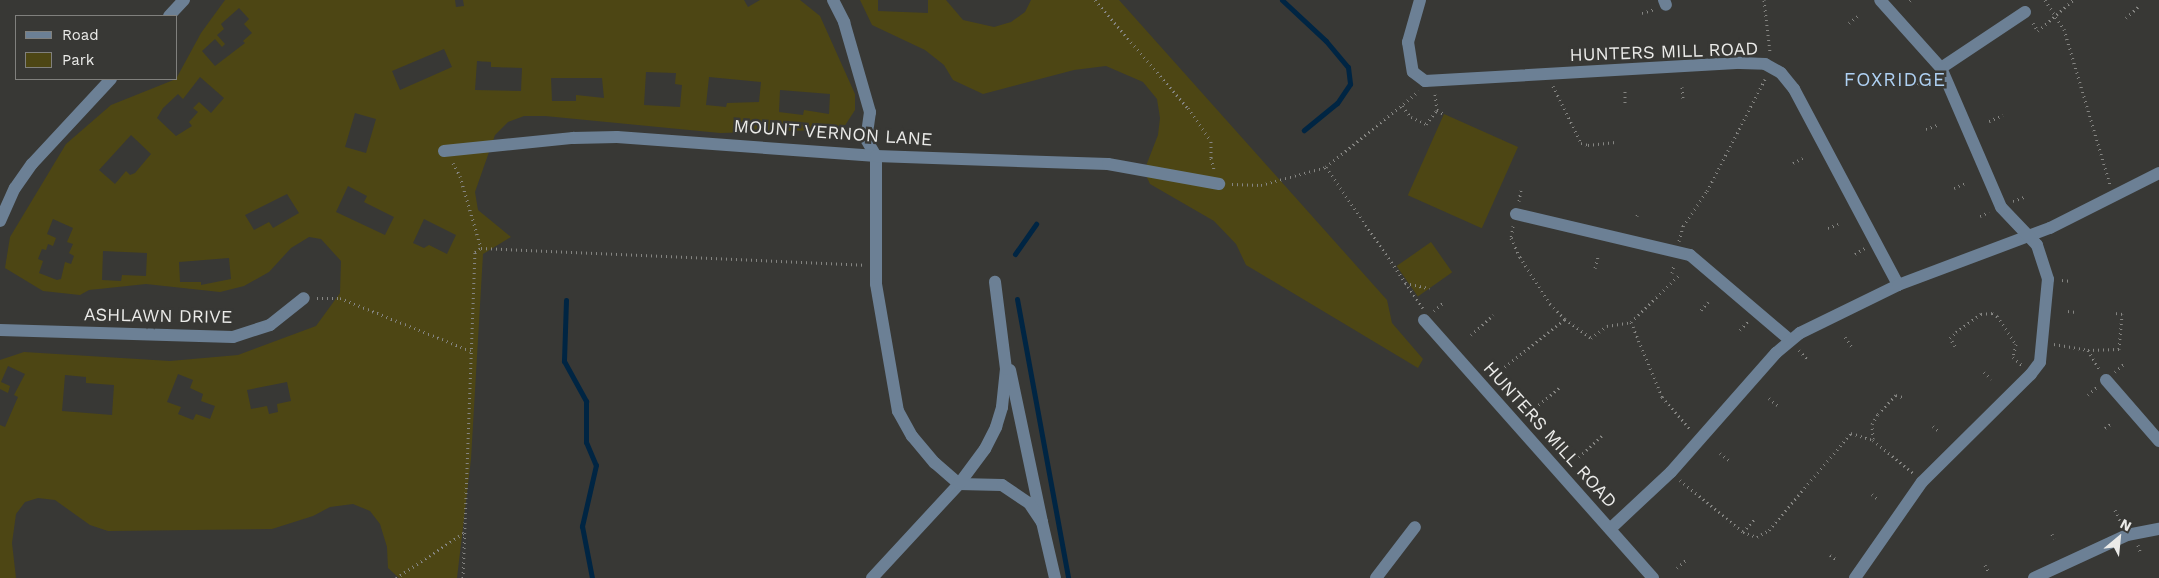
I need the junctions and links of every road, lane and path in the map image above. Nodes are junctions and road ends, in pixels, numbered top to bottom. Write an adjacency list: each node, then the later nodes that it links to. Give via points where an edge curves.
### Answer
1 (184, 0): 12 (street)
2 (833, 0): 37 (street, via 844,22 867,97 870,112 866,139)
3 (1095, 0): 44 (path, via 1188,108 1212,141 1210,158)
4 (1420, 0): 20 (street, via 1409,30 1408,52 1417,78)
5 (1764, 0): 17 (path)
6 (1880, 0): 18 (street)
7 (2045, 0): 11 (path)
8 (2073, 0): 11 (path)
9 (2140, 5): 14 (path)
10 (2024, 12): 18 (street)
11 (2058, 14): 16 (path); 46 (path)
12 (171, 15)
13 (1858, 16): 15 (path)
14 (2126, 18)
15 (1848, 23)
16 (2038, 31)
17 (1771, 68): 20 (street, HUNTERS MILL ROAD, via 1765,64 1740,63); 50 (path, via 1707,191); 61 (street, HUNTERS MILL ROAD, via 1781,73 1794,89)
18 (1936, 71): 22 (path); 53 (street, via 2001,207)
19 (110, 80): 48 (street, via 32,164 14,188)
20 (1432, 81): 28 (path)
21 (1548, 83): 35 (path, via 1552,83 1581,143 1588,146)
22 (1918, 84)
23 (1682, 87): 25 (path)
24 (1625, 91): 27 (path)
25 (1683, 99)
26 (1436, 103): 29 (path)
27 (1626, 103)
28 (1402, 106): 29 (path, via 1411,117 1426,124); 40 (path)
29 (1437, 110): 30 (path)
30 (1444, 114)
31 (2003, 115): 32 (path)
32 (1989, 121)
33 (1937, 124): 34 (path)
34 (1926, 129)
35 (1618, 142)
36 (444, 150): 37 (street, MOUNT VERNON LANE, via 617,137)
37 (876, 156): 44 (street, MOUNT VERNON LANE, via 1108,164); 106 (street, via 876,284 898,411 912,436 935,464)
38 (1802, 158): 39 (path)
39 (1794, 164)
40 (1326, 167): 44 (path, via 1261,185); 60 (path)
41 (2159, 173): 46 (street, HUNTERS MILL ROAD)
42 (460, 176): 54 (path)
43 (1965, 183): 45 (path)
44 (1219, 184)
45 (1954, 188)
46 (2115, 197): 53 (street, HUNTERS MILL ROAD)
47 (1516, 214): 76 (street, via 1690,254)
48 (0, 220)
49 (1838, 224): 51 (path)
50 (1683, 226)
51 (1828, 228)
52 (1511, 238): 70 (path, via 1541,291)
53 (2029, 238): 61 (street, HUNTERS MILL ROAD); 131 (street, via 2042,253 2048,279 2040,362 1922,482)
54 (481, 248): 56 (path); 81 (path, via 475,252)
55 (1598, 257): 57 (path)
56 (870, 265)
57 (1595, 268)
58 (1678, 276): 72 (path)
59 (995, 282): 82 (street)
60 (1405, 283): 62 (path); 71 (path, via 1427,313)
61 (1898, 285): 76 (street, HUNTERS MILL ROAD)
62 (1429, 288)
63 (304, 298): 73 (street, ASHLAWN DRIVE, via 270,325 233,337); 81 (path, via 340,298)
64 (1708, 302): 65 (path)
65 (1701, 310)
66 (2068, 311): 67 (path)
67 (2076, 312)
68 (2116, 313): 80 (path, via 2122,314 2119,349)
69 (1493, 315): 74 (path)
70 (1565, 318): 72 (path, via 1591,338 1607,326); 85 (path)
71 (1424, 320): 113 (street, HUNTERS MILL ROAD)
72 (1631, 322): 95 (path, via 1660,392)
73 (0, 330)
74 (1471, 335)
75 (1845, 337): 78 (path)
76 (1793, 343): 84 (path); 113 (street, HUNTERS MILL ROAD, via 1671,472)
77 (2065, 345): 80 (path)
78 (1851, 346)
79 (1955, 346): 83 (path, via 1950,338 1956,332 1981,314 1992,314 1997,316 2016,344)
80 (2088, 350): 88 (path)
81 (471, 351): 115 (path)
82 (1006, 353): 106 (street, via 1005,389 996,427); 111 (street, via 1029,447)
83 (2013, 357)
84 (1808, 358)
85 (1501, 370)
86 (1984, 372): 87 (path)
87 (1991, 379)
88 (2106, 380): 101 (street)
89 (1560, 387): 93 (path)
90 (1768, 398): 92 (path)
91 (1905, 398): 100 (path, via 1896,395 1878,414 1872,424)
92 (1777, 405)
93 (1535, 408)
94 (2112, 423): 97 (path)
95 (1684, 424)
96 (1933, 426): 98 (path)
97 (2105, 428)
98 (1939, 431)
99 (1603, 435): 103 (path)
100 (1873, 440): 105 (path); 116 (path, via 1856,433 1846,436 1769,530 1757,537)
101 (2159, 441)
102 (1720, 453): 104 (path)
103 (1579, 457)
104 (1729, 460)
105 (1908, 469)
106 (959, 484): 111 (street, via 1002,486 1030,503); 127 (street)
107 (1687, 486): 116 (path)
108 (1872, 494): 109 (path)
109 (1878, 498)
110 (1755, 518): 116 (path)
111 (1042, 522): 128 (street)
112 (1415, 528): 129 (street)
113 (1610, 529): 130 (street, HUNTERS MILL ROAD)
114 (2159, 529): 132 (street, via 2127,535)
115 (465, 532): 125 (path); 126 (path)
116 (1743, 532)
117 (2052, 534): 118 (path)
118 (2054, 539)
119 (1830, 555): 121 (path)
120 (1687, 559): 123 (path)
121 (1836, 559)
122 (1985, 565): 124 (path)
123 (1677, 568)
124 (1988, 571)
125 (396, 578)
126 (463, 578)
127 (872, 578)
128 (1056, 578)
129 (1376, 578)
130 (1653, 578)
131 (1855, 578)
132 (2034, 578)

